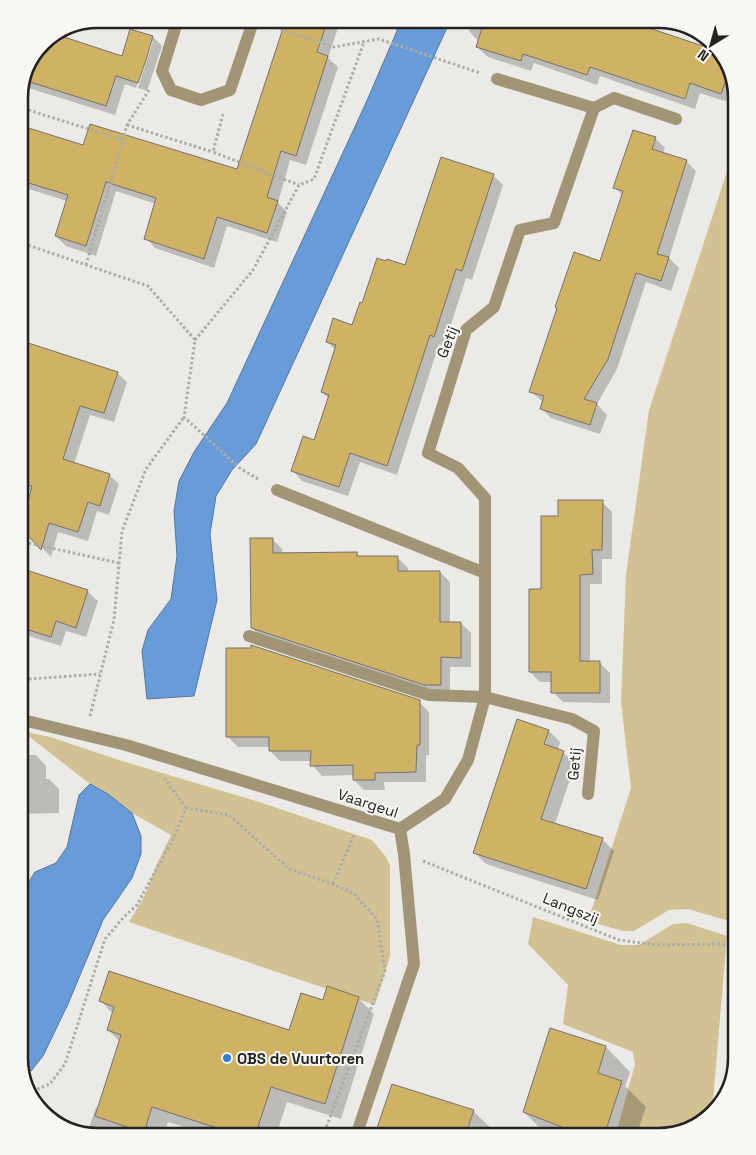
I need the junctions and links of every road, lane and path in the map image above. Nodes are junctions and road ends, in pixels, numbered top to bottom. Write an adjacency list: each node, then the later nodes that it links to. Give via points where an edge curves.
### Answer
1 (175, 28): 5 (street)
2 (248, 28): 7 (street)
3 (278, 28): 4 (path, via 334,47)
4 (364, 42): 6 (path, via 379,39); 14 (path, via 314,179)
5 (162, 71): 7 (street, via 171,90 201,100); 11 (path)
6 (497, 79): 8 (street)
7 (230, 90): 13 (path)
8 (594, 108): 10 (street, via 614,98); 23 (street, Getij, via 554,222 520,230 494,307 466,330 428,452 458,468 485,498)
9 (28, 110): 12 (path)
10 (676, 119)
11 (127, 125): 12 (path); 13 (path)
12 (122, 140): 16 (path)
13 (213, 152): 14 (path)
14 (299, 185): 17 (path, via 253,270)
15 (28, 245): 16 (path)
16 (86, 265): 17 (path, via 148,286)
17 (195, 340): 18 (path)
18 (184, 417): 19 (path); 22 (path, via 146,469 122,531)
19 (241, 469)
20 (277, 490): 23 (street)
21 (28, 542): 22 (path)
22 (119, 563): 25 (path, via 114,620)
23 (486, 573): 27 (street, Getij)
24 (249, 636): 27 (street, Getij, via 429,695)
25 (100, 674): 26 (path); 29 (path)
26 (28, 679)
27 (485, 697): 30 (street, Getij, via 572,718 594,731); 32 (street, Getij, via 468,760 445,799)
28 (28, 721): 29 (street, Vaargeul)
29 (86, 735): 31 (street, Vaargeul)
30 (588, 794)
31 (362, 817): 32 (street, Vaargeul); 34 (path)
32 (400, 829): 33 (street, Vaargeul)
33 (404, 854): 35 (path, Langszij, via 619,940 655,945); 38 (street, Vaargeul, via 414,964)
34 (332, 884): 36 (path, via 289,869 228,815 186,808 137,905 105,939 65,1064 50,1084); 37 (path, via 354,894 377,919 385,971)
35 (728, 945)
36 (36, 1090)
37 (326, 1127)
38 (359, 1127)

